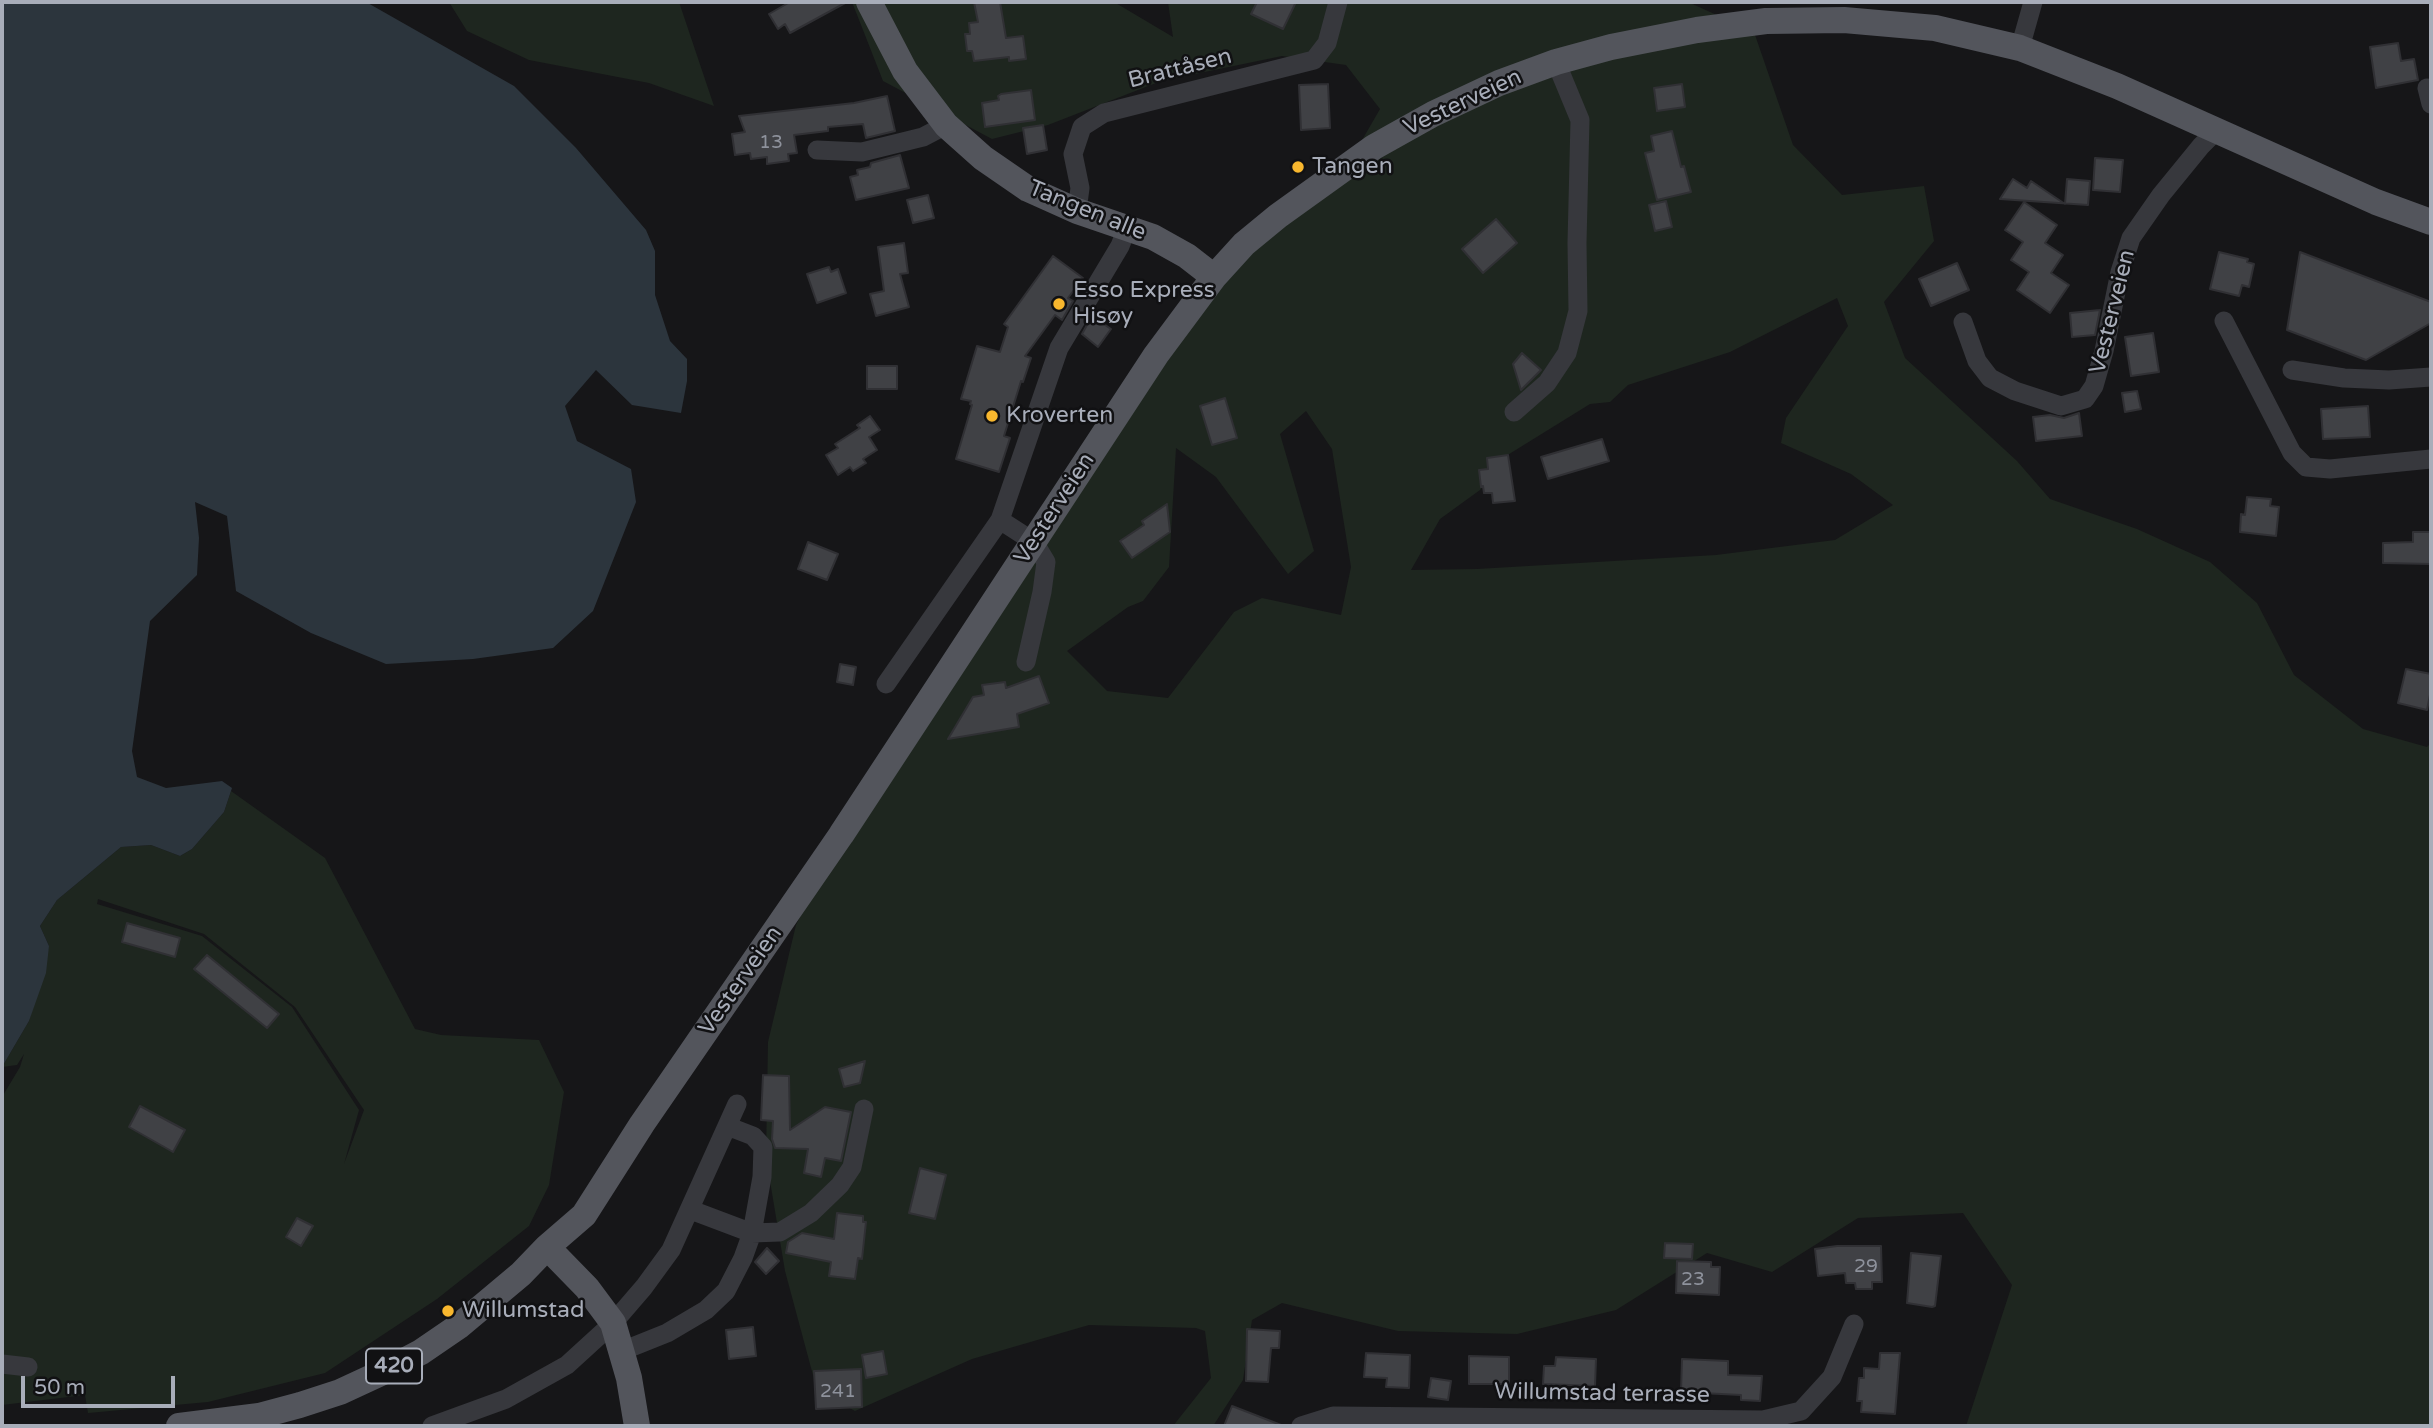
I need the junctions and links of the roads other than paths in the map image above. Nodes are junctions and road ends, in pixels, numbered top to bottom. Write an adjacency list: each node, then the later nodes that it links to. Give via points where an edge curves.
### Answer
1 (869, 2): 6 (main road, Tangen alle, via 905,71)
2 (1338, 2): 9 (street, Brattåsen, via 1327,43 1314,60 1104,113 1083,127 1073,153 1080,188)
3 (2032, 2): 4 (street)
4 (2020, 48): 5 (main road, Vesterveien / 420, via 1935,28 1844,20 1766,21 1623,44); 7 (main road, Vesterveien / 420)
5 (1556, 62): 12 (main road, Vesterveien / 420, via 1488,88 1374,147 1278,216); 17 (street, via 1580,120 1578,311 1567,353 1547,383)
6 (946, 125): 8 (street, via 923,137 862,152); 9 (main road, Tangen alle, via 1028,189)
7 (2217, 130): 10 (main road, Vesterveien / 420); 13 (street, Vesterveien, via 2131,238 2104,351 2094,386 2085,399 2061,406 1990,378 1977,361)
8 (817, 150)
9 (1077, 211): 11 (main road, Tangen alle)
10 (2431, 222)
11 (1127, 228): 12 (main road, Tangen alle, via 1187,256); 19 (street, via 1059,348)
12 (1214, 277): 20 (main road, Vesterveien / 420, via 1156,355)
13 (1963, 321)
14 (2224, 321): 18 (street, via 2288,447 2306,467 2330,469)
15 (2292, 370): 16 (street, via 2344,378)
16 (2431, 377)
17 (1514, 412)
18 (2431, 459)
19 (1000, 520): 20 (street); 22 (street)
20 (1034, 542): 21 (street, via 1046,562); 28 (main road, Vesterveien / 420, via 841,835 642,1124 572,1206)
21 (1026, 662)
22 (886, 684)
23 (737, 1104): 25 (street)
24 (864, 1109): 27 (street, via 852,1167 840,1185 811,1213 780,1233)
25 (727, 1126): 26 (street); 27 (street, via 753,1136 763,1147)
26 (691, 1210): 27 (street); 29 (street, via 671,1250)
27 (752, 1233): 31 (street, via 726,1291 706,1310 667,1333)
28 (547, 1247): 29 (main road); 34 (main road, Vesterveien / 420, via 459,1326 381,1373 340,1392 259,1416)
29 (613, 1323): 31 (main road); 35 (street, via 567,1365 506,1399)
30 (1854, 1324): 37 (street, Willumstad terrasse, via 1832,1377 1801,1411 1763,1420 1333,1416)
31 (622, 1351): 36 (main road)
32 (2, 1364): 33 (street)
33 (28, 1367)
34 (179, 1426)
35 (432, 1426)
36 (637, 1426)
37 (1301, 1426)

